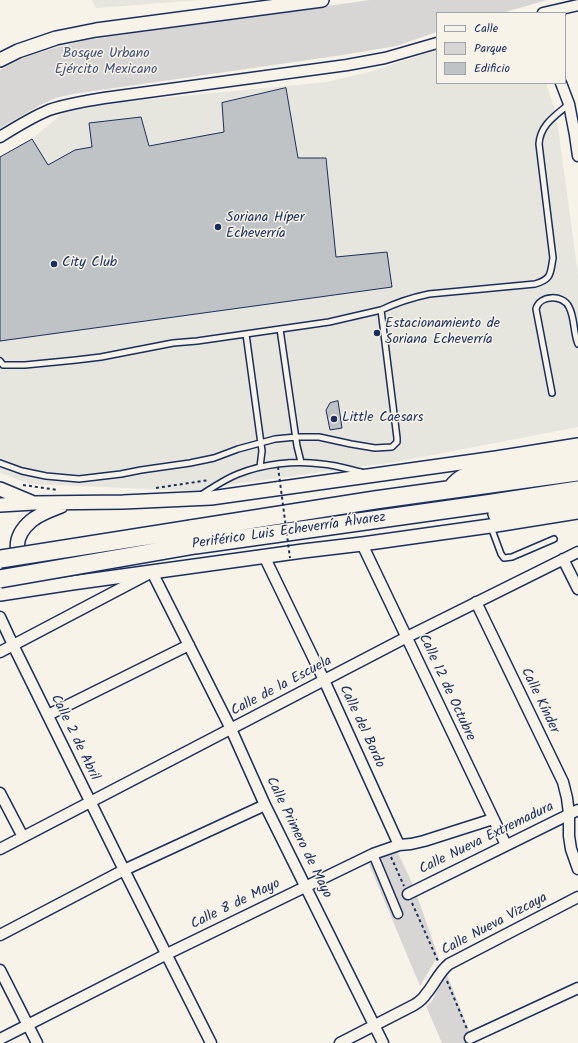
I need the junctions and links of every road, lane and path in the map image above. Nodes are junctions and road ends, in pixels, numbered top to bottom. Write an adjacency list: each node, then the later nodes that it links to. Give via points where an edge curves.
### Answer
1 (322, 0): 5 (street, via 96,30 56,38)
2 (578, 5): 3 (street)
3 (547, 12)
4 (436, 43): 8 (street, via 386,58 346,65 73,104 49,110)
5 (0, 60)
6 (561, 84): 7 (street)
7 (569, 104): 9 (street); 10 (lane, via 544,127 538,144 553,258 549,276 535,284 423,295 397,302)
8 (0, 137)
9 (578, 156)
10 (381, 310): 11 (lane, via 329,322); 16 (lane, via 397,442 392,447 375,448 319,438)
11 (280, 329): 12 (lane); 16 (lane)
12 (246, 334): 14 (lane, via 95,358 25,365 3,365); 17 (lane)
13 (578, 344): 15 (lane, via 566,302 555,298 540,302 536,309)
14 (0, 361)
15 (552, 394)
16 (296, 437): 17 (lane); 20 (lane)
17 (260, 443): 21 (lane, via 190,463 79,479 46,476); 22 (lane)
18 (578, 445): 25 (street)
19 (578, 457): 27 (highway, via 466,476)
20 (301, 462): 22 (lane); 25 (lane)
21 (0, 463)
22 (260, 467): 29 (lane, via 237,474)
23 (278, 467): 42 (path, bridge)
24 (578, 472): 27 (highway, Periférico Luis Echeverría Álvarez)
25 (373, 475): 29 (street)
26 (0, 489): 30 (street)
27 (451, 490): 37 (highway, Periférico Luis Echeverría Álvarez, via 375,500)
28 (578, 490): 35 (highway, Periférico Luis Echeverría Álvarez)
29 (193, 499): 31 (street)
30 (34, 503): 31 (street); 33 (street)
31 (68, 503): 47 (street, via 32,520 20,533 17,552 22,562 45,579)
32 (578, 503): 35 (highway, via 426,524 414,524)
33 (0, 505)
34 (578, 512): 36 (street)
35 (399, 516): 37 (highway, Periférico Luis Echeverría Álvarez)
36 (490, 526): 38 (lane, via 504,558 512,558); 39 (street)
37 (193, 537): 43 (highway, Periférico Luis Echeverría Álvarez, bridge); 46 (highway, Periférico Luis Echeverría Álvarez, bridge)
38 (554, 539)
39 (362, 544): 41 (street); 52 (street, Calle 12 de Octubre)
40 (578, 552): 44 (street, Calle de la Escuela)
41 (264, 556): 45 (street); 56 (street, Calle del Bordo)
42 (290, 558)
43 (0, 559)
44 (563, 559): 48 (street); 50 (street, Calle de la Escuela)
45 (152, 572): 47 (street); 53 (street); 54 (street, Calle Primero de Mayo)
46 (0, 579)
47 (72, 583): 49 (street)
48 (578, 589)
49 (0, 594)
50 (476, 602): 52 (street, Calle de la Escuela); 62 (street, Calle Kínder, via 563,782)
51 (0, 617): 53 (street, Calle 2 de Abril)
52 (407, 637): 56 (street, Calle de la Escuela); 63 (street, Calle 12 de Octubre)
53 (13, 645): 55 (street); 57 (street, Calle 2 de Abril)
54 (189, 645): 57 (street); 58 (street, Calle Primero de Mayo)
55 (0, 652)
56 (324, 680): 58 (street, Calle de la Escuela); 65 (street, Calle del Bordo)
57 (48, 716): 60 (street, Calle 2 de Abril)
58 (231, 729): 60 (street, Calle de la Escuela); 61 (street, Calle Primero de Mayo)
59 (0, 793): 64 (street)
60 (90, 802): 64 (street, Calle de la Escuela); 71 (street, Calle 2 de Abril)
61 (265, 805): 71 (street); 72 (street, Calle Primero de Mayo)
62 (574, 812): 66 (street, Calle Nueva Extremadura); 70 (street, Calle Kínder, via 570,836 571,849)
63 (493, 819): 65 (street, Calle 8 de Mayo, via 424,841); 66 (street, Calle 12 de Octubre)
64 (23, 837): 67 (street, Calle de la Escuela)
65 (399, 845): 68 (street, Calle 8 de Mayo)
66 (506, 845): 73 (street, Calle Nueva Extremadura)
67 (0, 849)
68 (387, 849): 69 (street, Calle 8 de Mayo); 73 (path)
69 (373, 854): 72 (street, Calle 8 de Mayo); 75 (street)
70 (578, 869)
71 (124, 870): 76 (street); 77 (street, Calle 2 de Abril)
72 (306, 886): 77 (street, Calle 8 de Mayo); 82 (street, Calle Primero de Mayo)
73 (408, 894): 79 (path)
74 (578, 896): 79 (street, Calle Nueva Vizcaya)
75 (398, 914)
76 (0, 935)
77 (167, 954): 81 (street, Calle 8 de Mayo); 86 (street, Calle 2 de Abril)
78 (0, 970): 81 (street)
79 (442, 970): 82 (street, Calle Nueva Vizcaya, via 421,1000); 83 (path)
80 (578, 988): 83 (street)
81 (28, 1025): 84 (street, Calle 8 de Mayo); 85 (street)
82 (374, 1026): 87 (street, Calle Nueva Vizcaya); 88 (street, Calle Primero de Mayo)
83 (470, 1038)
84 (0, 1039)
85 (37, 1043)
86 (211, 1043)
87 (340, 1043)
88 (382, 1043)

